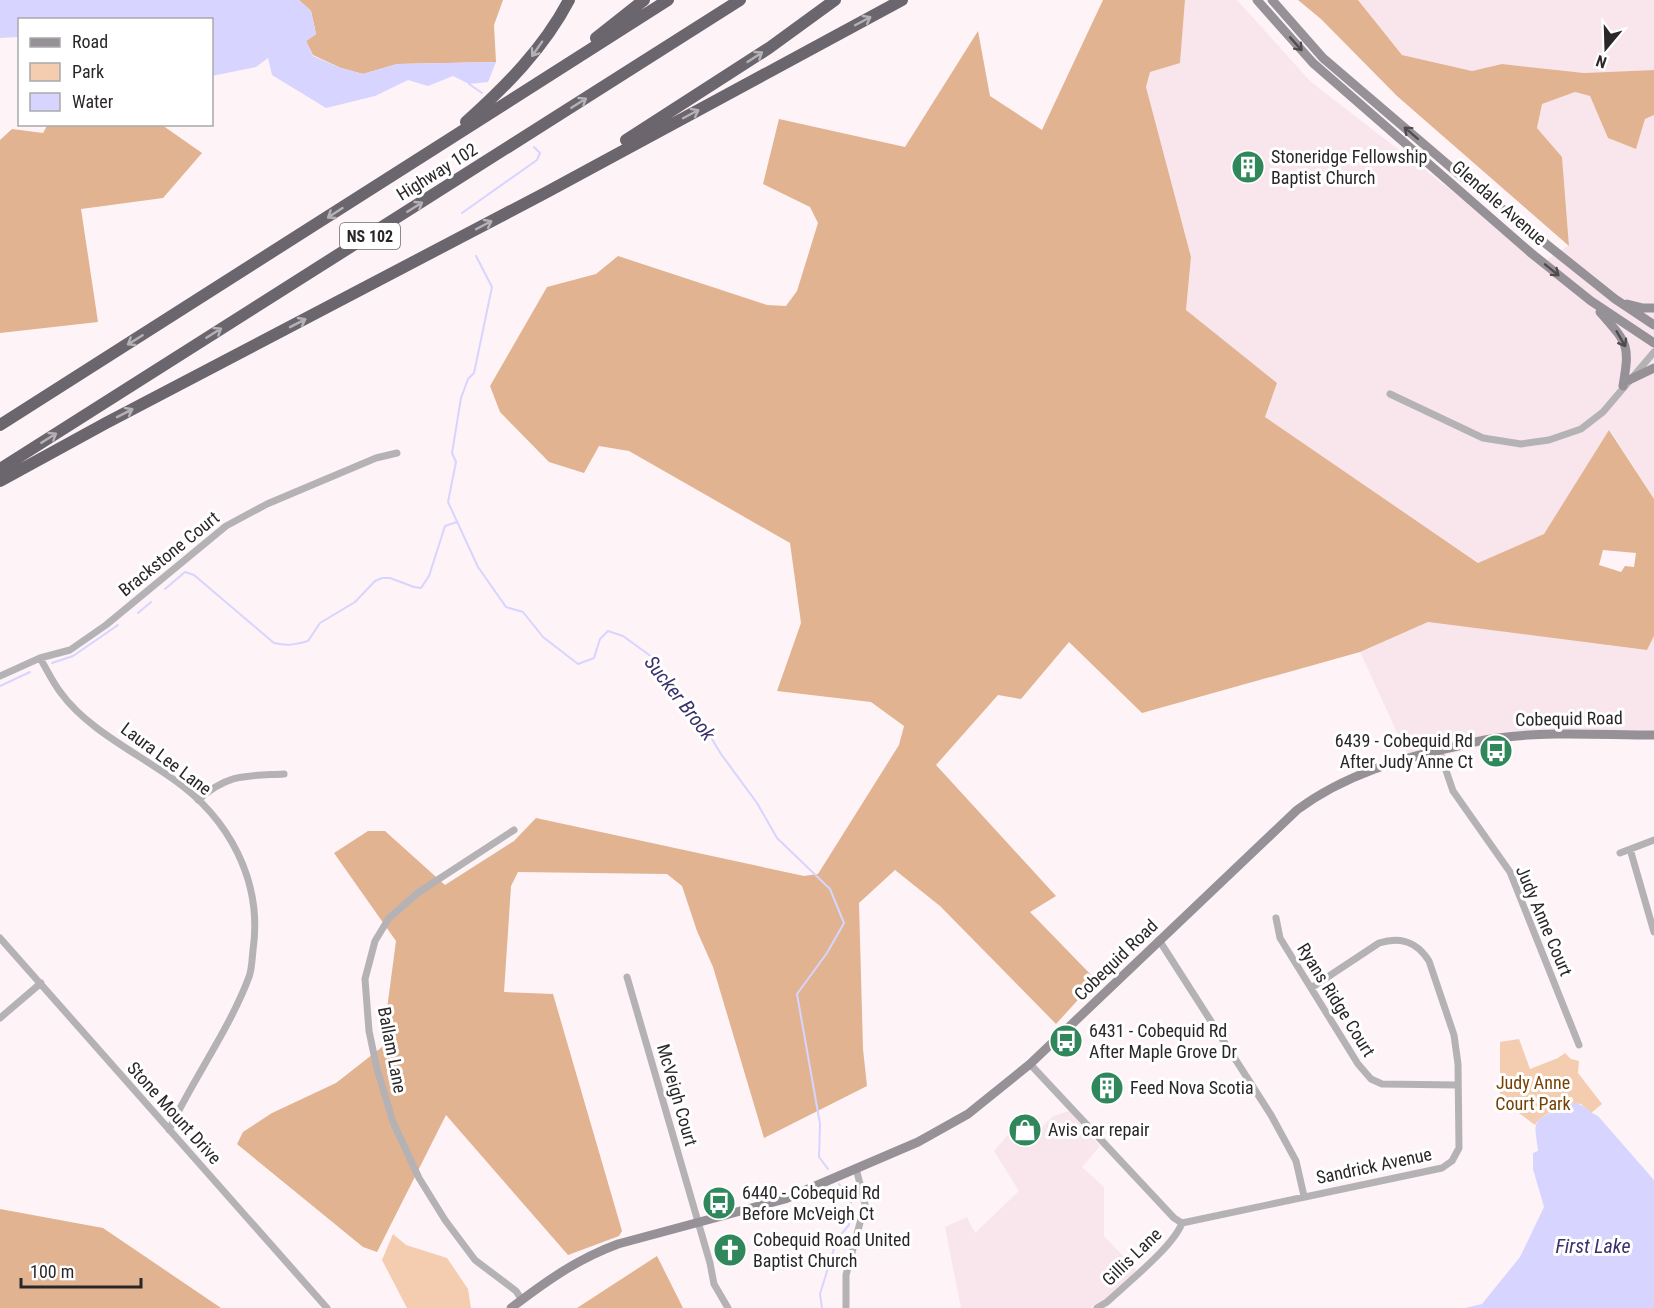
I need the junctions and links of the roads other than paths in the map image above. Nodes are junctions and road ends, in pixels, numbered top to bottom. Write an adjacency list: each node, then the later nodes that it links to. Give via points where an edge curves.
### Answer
1 (569, 0): 10 (highway, one-way to 10, via 531,57 506,86)
2 (644, 0): 9 (highway)
3 (668, 0): 9 (highway, Highway 102 / NS 102)
4 (740, 0): 23 (highway, Highway 102 / NS 102, one-way to 4)
5 (836, 0): 11 (highway, one-way to 5)
6 (902, 0): 11 (highway, one-way to 6)
7 (1257, 0): 13 (main road, Glendale Avenue, one-way to 13, via 1313,63 1531,254)
8 (1272, 0): 12 (main road, Glendale Avenue, one-way to 8, via 1461,176 1323,58)
9 (533, 87): 10 (highway, Highway 102 / NS 102)
10 (437, 147): 21 (highway, Highway 102 / NS 102, one-way to 21)
11 (547, 192): 24 (highway, one-way to 11)
12 (1615, 299): 14 (main road); 15 (main road, Glendale Avenue)
13 (1591, 301): 16 (main road, Glendale Avenue); 19 (main road, one-way to 19, via 1627,349)
14 (1654, 308)
15 (1654, 325)
16 (1654, 343)
17 (1654, 352): 19 (street)
18 (1654, 368): 19 (main road)
19 (1626, 383): 20 (street, via 1603,412 1581,429 1563,437 1521,444 1483,438)
20 (1390, 394)
21 (0, 425)
22 (397, 453): 25 (street, Brackstone Court, via 376,458 267,504 226,526 106,625 70,650)
23 (0, 469)
24 (0, 481)
25 (40, 658): 26 (street, Brackstone Court); 30 (street, Laura Lee Lane, via 62,694 87,720)
26 (0, 676)
27 (1654, 735): 28 (main road, Cobequid Road, via 1505,737)
28 (1438, 750): 38 (main road, Cobequid Road, via 1369,771 1317,795); 43 (street, Judy Anne Court, via 1453,791 1510,872)
29 (284, 774): 30 (street, via 228,779)
30 (198, 800): 46 (street, Laura Lee Lane, via 216,816 236,848 252,891 255,935 250,975)
31 (514, 830): 51 (street, Ballam Lane, via 419,892 389,918 375,941 365,979 377,1069 393,1122 419,1178 475,1260)
32 (1654, 840): 33 (street)
33 (1630, 849): 34 (street); 36 (street)
34 (1620, 853)
35 (1276, 918): 41 (street, Ryans Ridge Court, via 1280,938)
36 (1654, 932)
37 (0, 938): 40 (street, Stone Mount Drive)
38 (1159, 940): 44 (main road, Cobequid Road); 48 (street, via 1271,1115 1296,1161)
39 (627, 977): 49 (street, McVeigh Court)
40 (41, 983): 42 (street); 46 (street, Stone Mount Drive)
41 (1311, 988): 45 (street, Ryans Ridge Court, via 1371,1079 1382,1084); 45 (street, Sandrick Avenue, via 1379,943 1401,939 1413,944 1429,961 1454,1035)
42 (0, 1018)
43 (1579, 1045)
44 (1030, 1064): 47 (main road, Cobequid Road, via 968,1114 918,1142); 50 (street)
45 (1458, 1085): 48 (street, Sandrick Avenue, via 1459,1148 1447,1165)
46 (169, 1130): 52 (street, Stone Mount Drive)
47 (856, 1168): 49 (main road, Cobequid Road, via 785,1199); 55 (street, via 865,1204 846,1275)
48 (1304, 1196): 50 (street, Sandrick Avenue)
49 (698, 1222): 51 (main road, Cobequid Road, via 593,1253); 54 (street, McVeigh Court, via 711,1277)
50 (1182, 1223): 56 (street, Gillis Lane, via 1166,1246)
51 (522, 1300): 53 (main road, Cobequid Road)
52 (327, 1308)
53 (511, 1308)
54 (728, 1308)
55 (846, 1308)
56 (1098, 1308)

